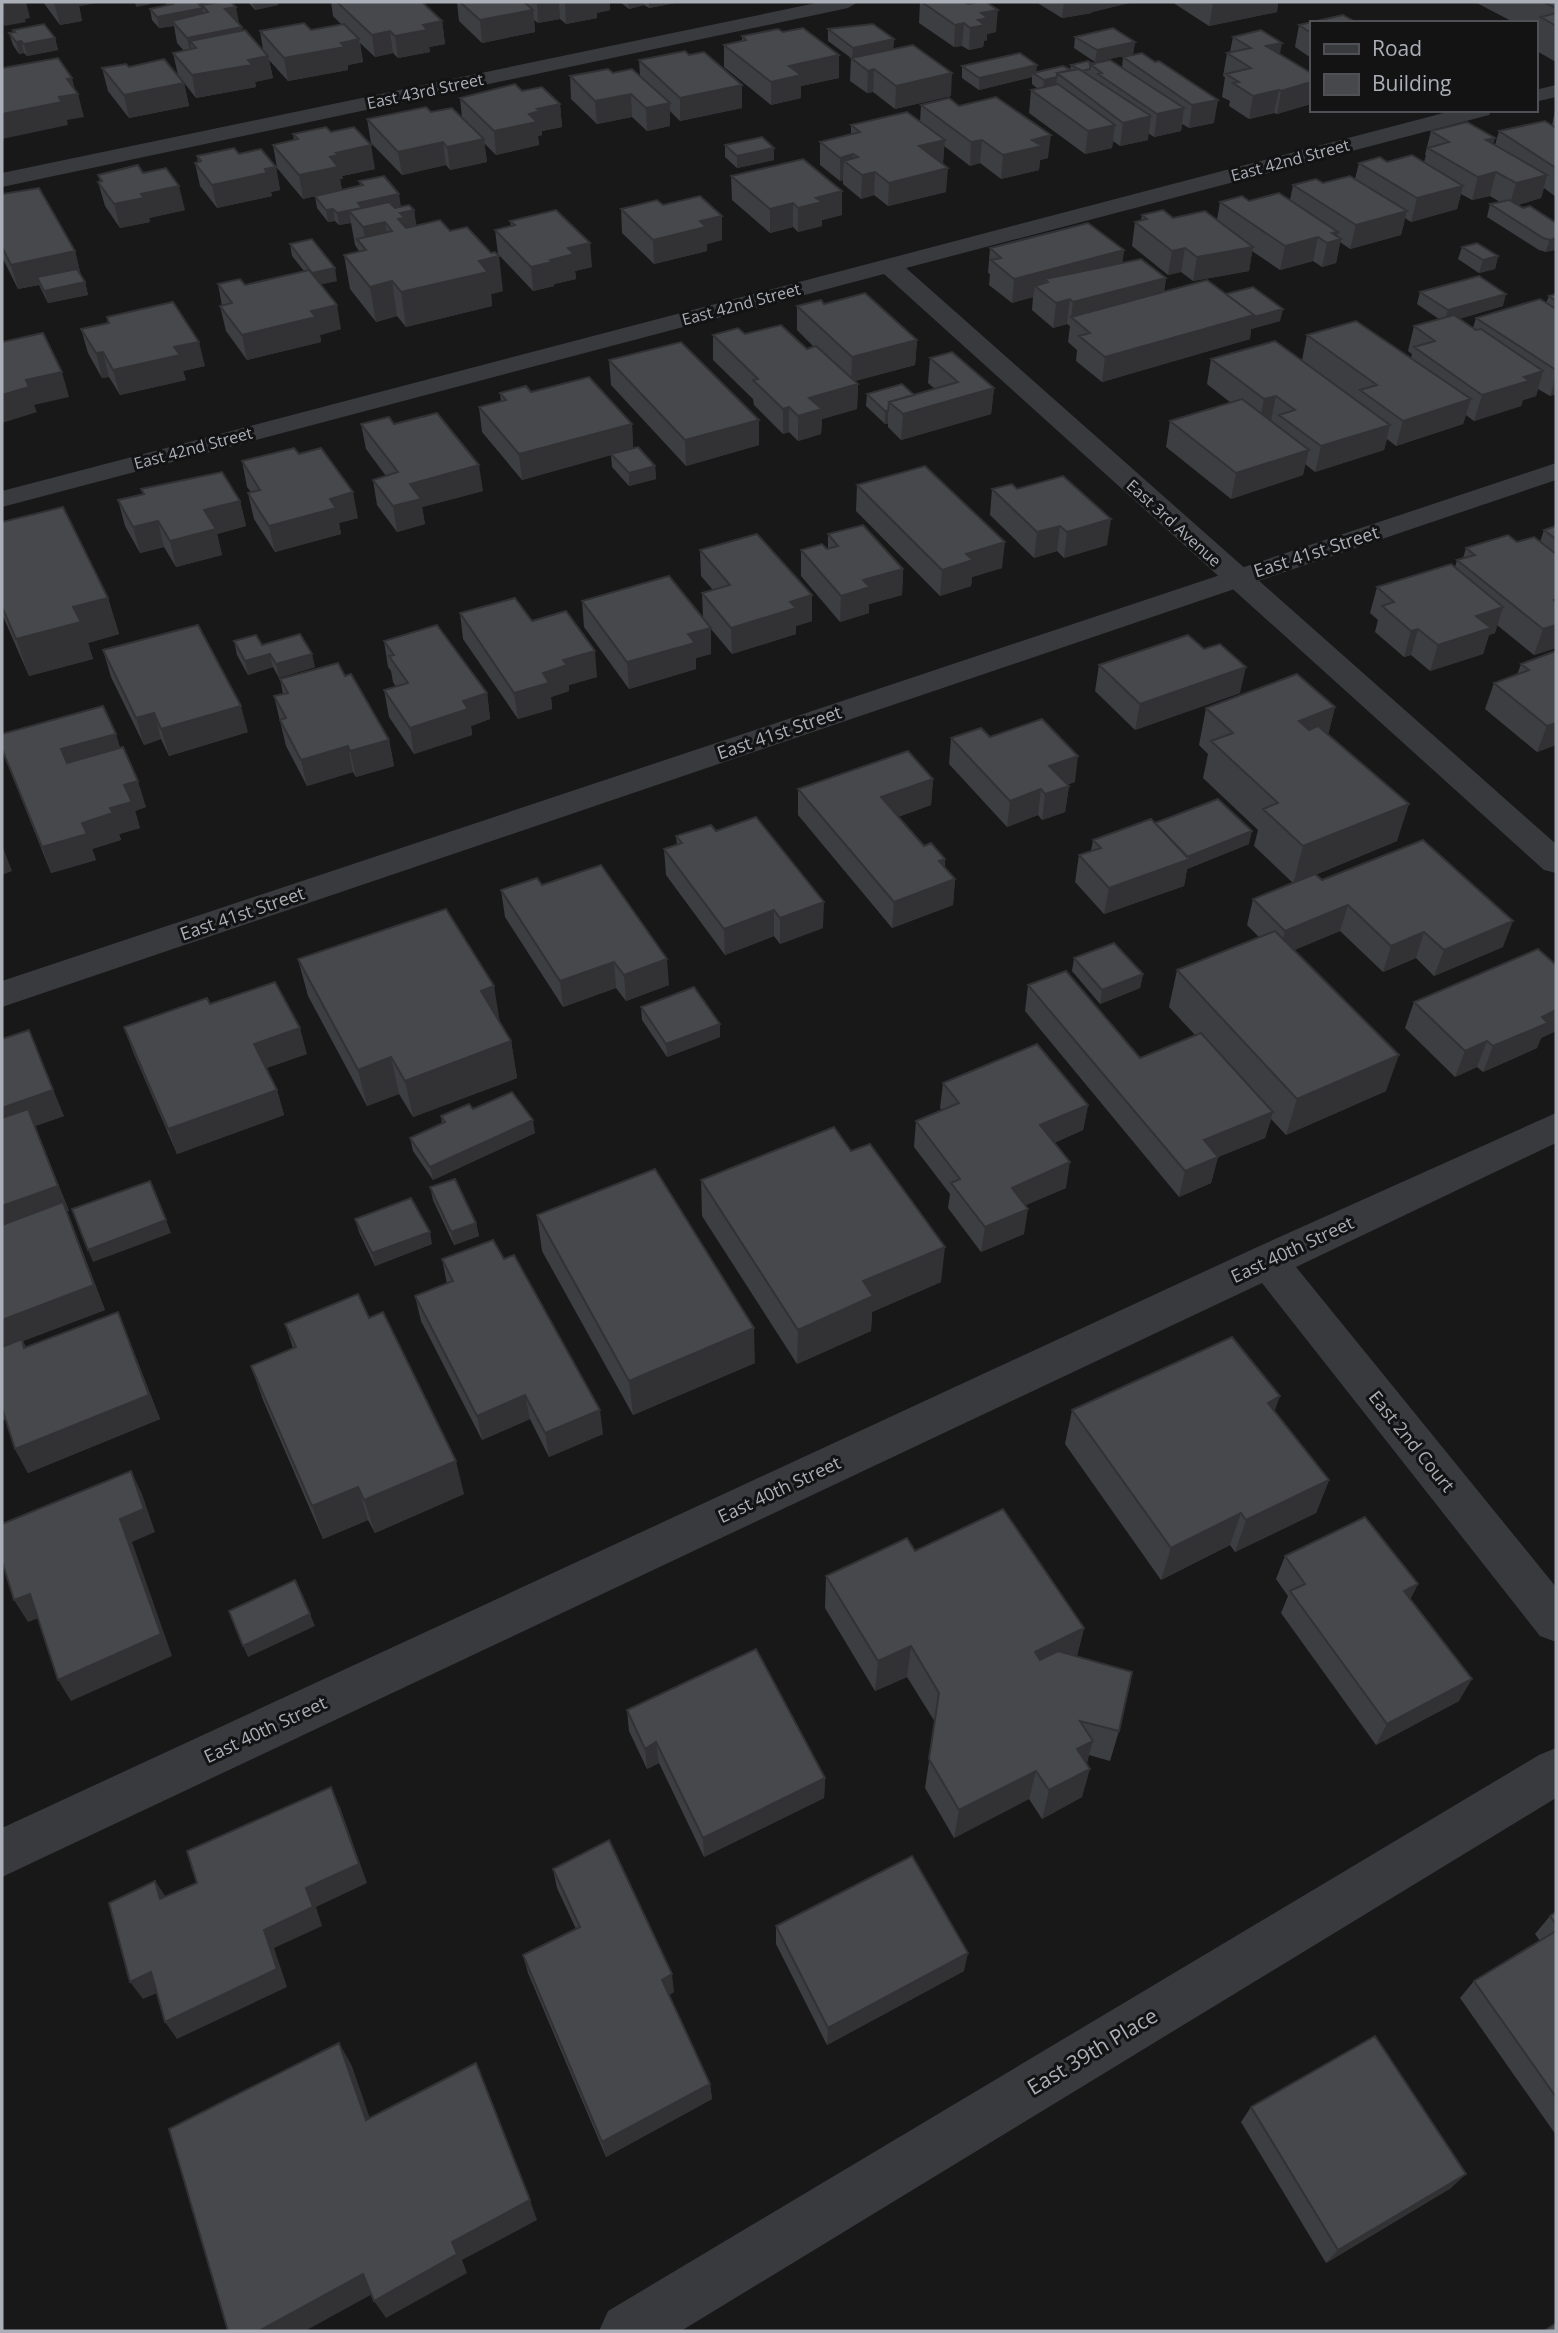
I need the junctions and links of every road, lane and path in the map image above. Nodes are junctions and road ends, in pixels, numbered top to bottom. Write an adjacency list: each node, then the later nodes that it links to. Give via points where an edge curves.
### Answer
1 (848, 2): 5 (street, East 43rd Street)
2 (1556, 91): 3 (street)
3 (1537, 96)
4 (1473, 112): 6 (street, East 42nd Street)
5 (2, 180)
6 (888, 265): 8 (street, East 42nd Street); 9 (street, East 3rd Avenue)
7 (1556, 471): 9 (street, East 41st Street)
8 (2, 499)
9 (1236, 578): 10 (street, East 3rd Avenue); 11 (street, East 41st Street)
10 (1556, 862)
11 (2, 994)
12 (1556, 1127): 13 (street, East 40th Street)
13 (1267, 1260): 14 (street, East 2nd Court); 16 (street, East 40th Street)
14 (1556, 1621)
15 (1556, 1771): 17 (street, East 39th Place)
16 (2, 1853)
17 (628, 2331)

